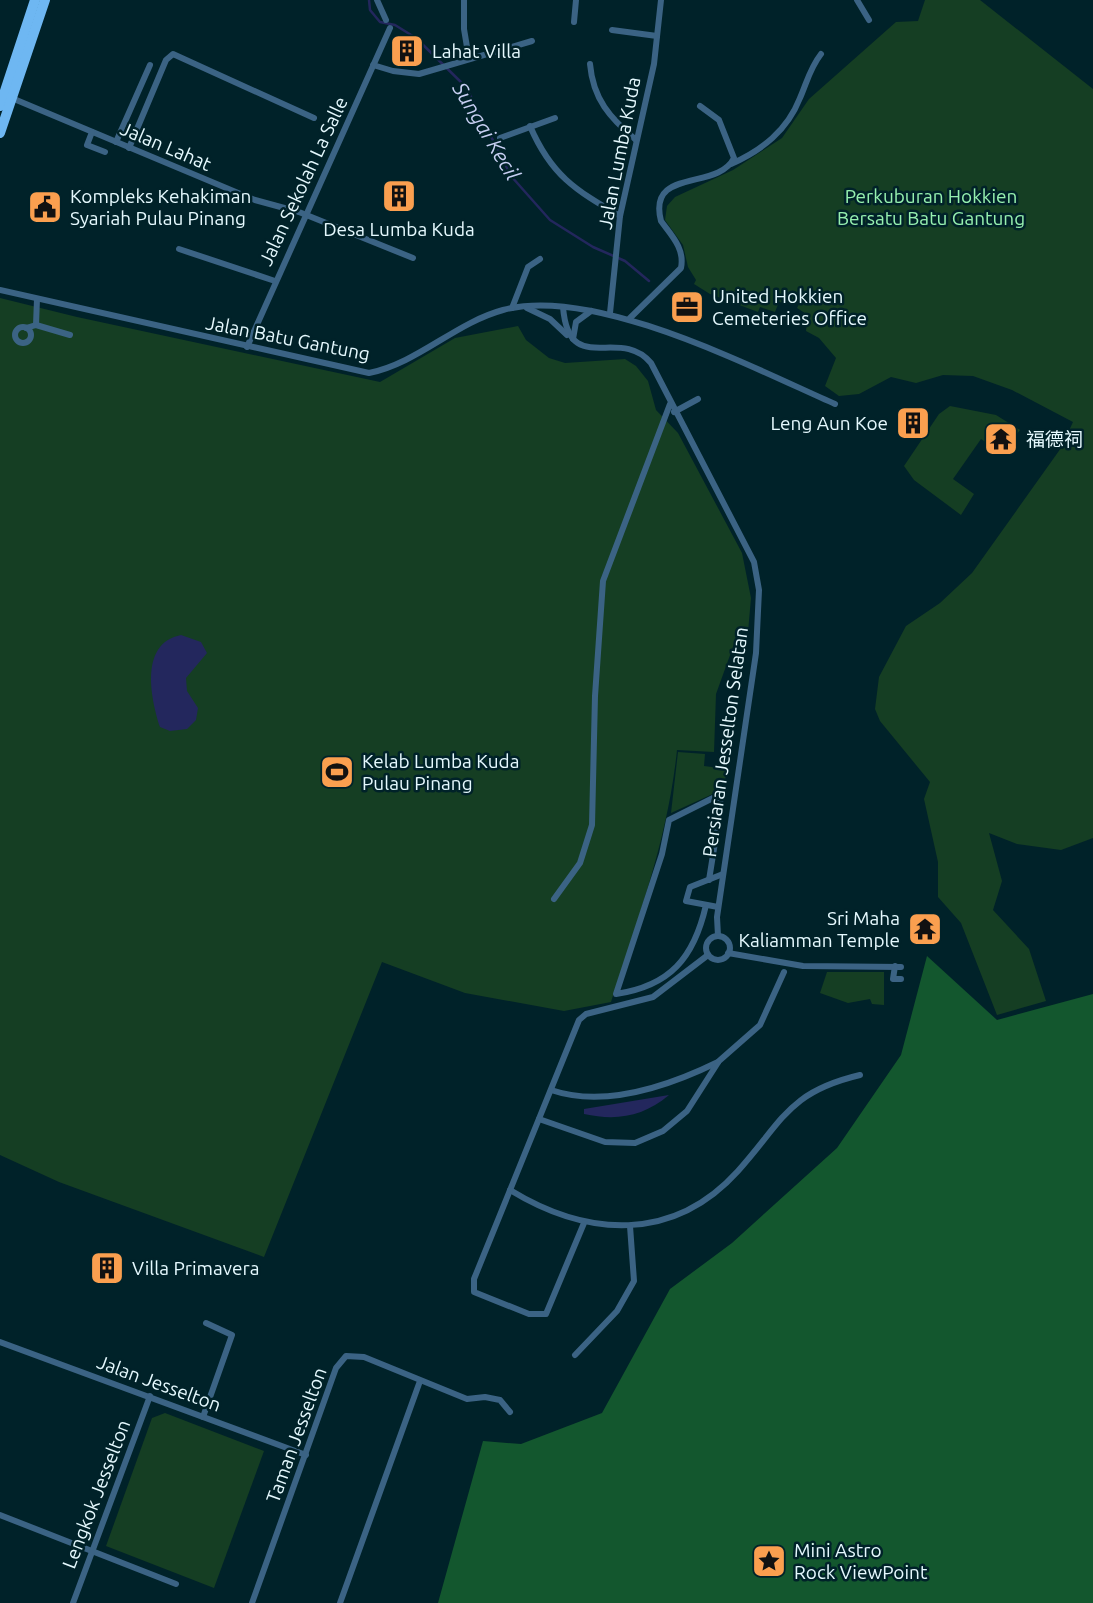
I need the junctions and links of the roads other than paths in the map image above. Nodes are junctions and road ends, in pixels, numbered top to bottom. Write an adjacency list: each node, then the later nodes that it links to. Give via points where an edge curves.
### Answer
1 (35, 0): 21 (highway)
2 (45, 0): 20 (highway)
3 (377, 0): 8 (street)
4 (464, 0): 16 (street)
5 (576, 0): 10 (street)
6 (661, 0): 13 (street, Jalan Lumba Kuda)
7 (858, 0): 9 (street)
8 (386, 20)
9 (869, 20)
10 (574, 22)
11 (390, 28): 19 (street, Jalan Sekolah La Salle)
12 (612, 30): 13 (street)
13 (657, 36): 29 (street, Jalan Lumba Kuda)
14 (532, 41): 16 (street)
15 (821, 54): 33 (street, via 807,75 787,126)
16 (469, 59): 19 (street, via 407,74)
17 (590, 64): 29 (street, via 592,85 608,115)
18 (150, 65): 30 (street)
19 (373, 65): 34 (street, Jalan Sekolah La Salle)
20 (14, 99): 26 (street, Jalan Lahat); 27 (highway)
21 (0, 106)
22 (700, 106): 33 (street, via 719,120 733,153)
23 (314, 118): 31 (street, via 173,54 166,60)
24 (555, 118): 25 (street)
25 (530, 126): 28 (street); 35 (street, via 546,159 568,184)
26 (92, 132): 30 (street, Jalan Lahat); 32 (street, via 87,145)
27 (0, 133)
28 (500, 138)
29 (636, 140): 35 (street, Jalan Lumba Kuda)
30 (116, 142): 31 (street, Jalan Lahat)
31 (129, 148): 34 (street, Jalan Lahat, via 255,200)
32 (105, 152)
33 (731, 164): 47 (street, via 685,181 659,199 661,221 681,250 681,268)
34 (308, 215): 37 (street, Jalan Lahat); 39 (street, Jalan Sekolah La Salle)
35 (620, 215): 46 (street, Jalan Lumba Kuda)
36 (179, 249): 39 (street)
37 (413, 258)
38 (540, 259): 44 (street, via 528,267)
39 (275, 281): 52 (street, Jalan Sekolah La Salle)
40 (0, 290): 41 (street, Jalan Batu Gantung)
41 (37, 299): 48 (street); 52 (street, Jalan Batu Gantung)
42 (526, 307): 43 (street, Jalan Batu Gantung); 44 (street, Jalan Batu Gantung); 51 (street)
43 (563, 307): 45 (street, Jalan Batu Gantung); 51 (street)
44 (512, 308): 52 (street, Jalan Batu Gantung, via 482,317 390,369 369,373)
45 (593, 310): 46 (street, Jalan Batu Gantung); 51 (street, via 576,322)
46 (610, 313): 47 (street, Jalan Batu Gantung)
47 (630, 318): 55 (street, Jalan Batu Gantung)
48 (36, 325): 49 (street); 50 (street)
49 (26, 328)
50 (70, 335)
51 (571, 337): 54 (street, Persiaran Jesselton Selatan, via 592,348 624,346 644,354)
52 (247, 347)
53 (698, 399): 56 (street)
54 (670, 404): 56 (street, Persiaran Jesselton Selatan); 59 (street, via 603,581 592,825 580,863)
55 (835, 404)
56 (674, 412): 57 (street, Persiaran Jesselton Selatan, via 745,541 759,590 756,653)
57 (723, 874): 58 (street); 61 (street, Persiaran Jesselton Selatan)
58 (709, 880): 60 (street, via 690,887 686,901); 60 (street, via 721,805 713,798 670,820 616,995 646,990 686,959)
59 (554, 899)
60 (706, 905): 61 (street)
61 (718, 907): 62 (street, Persiaran Jesselton Selatan)
62 (718, 936): 63 (street, via 728,942); 64 (street, via 706,944)
63 (728, 953): 64 (street, via 719,960); 66 (street, via 803,966 898,966 893,979)
64 (708, 955): 69 (street, via 653,998 583,1016)
65 (784, 972): 67 (street, via 765,1018)
66 (901, 979)
67 (719, 1061): 69 (street, via 681,1080 597,1098 581,1099); 70 (street, via 681,1116 643,1140 605,1142)
68 (860, 1075): 73 (street, via 798,1100 778,1118 737,1172 699,1204 652,1223)
69 (551, 1090): 70 (street)
70 (539, 1119): 71 (street)
71 (510, 1190): 72 (street); 72 (street, via 473,1282 474,1292 480,1296 536,1316 546,1314)
72 (584, 1223): 73 (street)
73 (630, 1226): 76 (street, via 634,1281 617,1311)
74 (206, 1323): 80 (street, via 232,1335)
75 (0, 1342): 78 (street, Jalan Jesselton)
76 (575, 1355)
77 (420, 1381): 79 (street, Taman Jesselton, via 467,1399 500,1400); 81 (street, Taman Jesselton, via 357,1355 346,1356 336,1368); 87 (street)
78 (150, 1396): 80 (street, Jalan Jesselton); 83 (street, Lengkok Jesselton)
79 (510, 1412)
80 (203, 1417): 81 (street, Jalan Jesselton)
81 (306, 1455): 86 (street, Taman Jesselton)
82 (0, 1515): 83 (street)
83 (93, 1551): 84 (street); 85 (street, Lengkok Jesselton)
84 (176, 1584)
85 (73, 1603)
86 (252, 1603)
87 (340, 1603)

